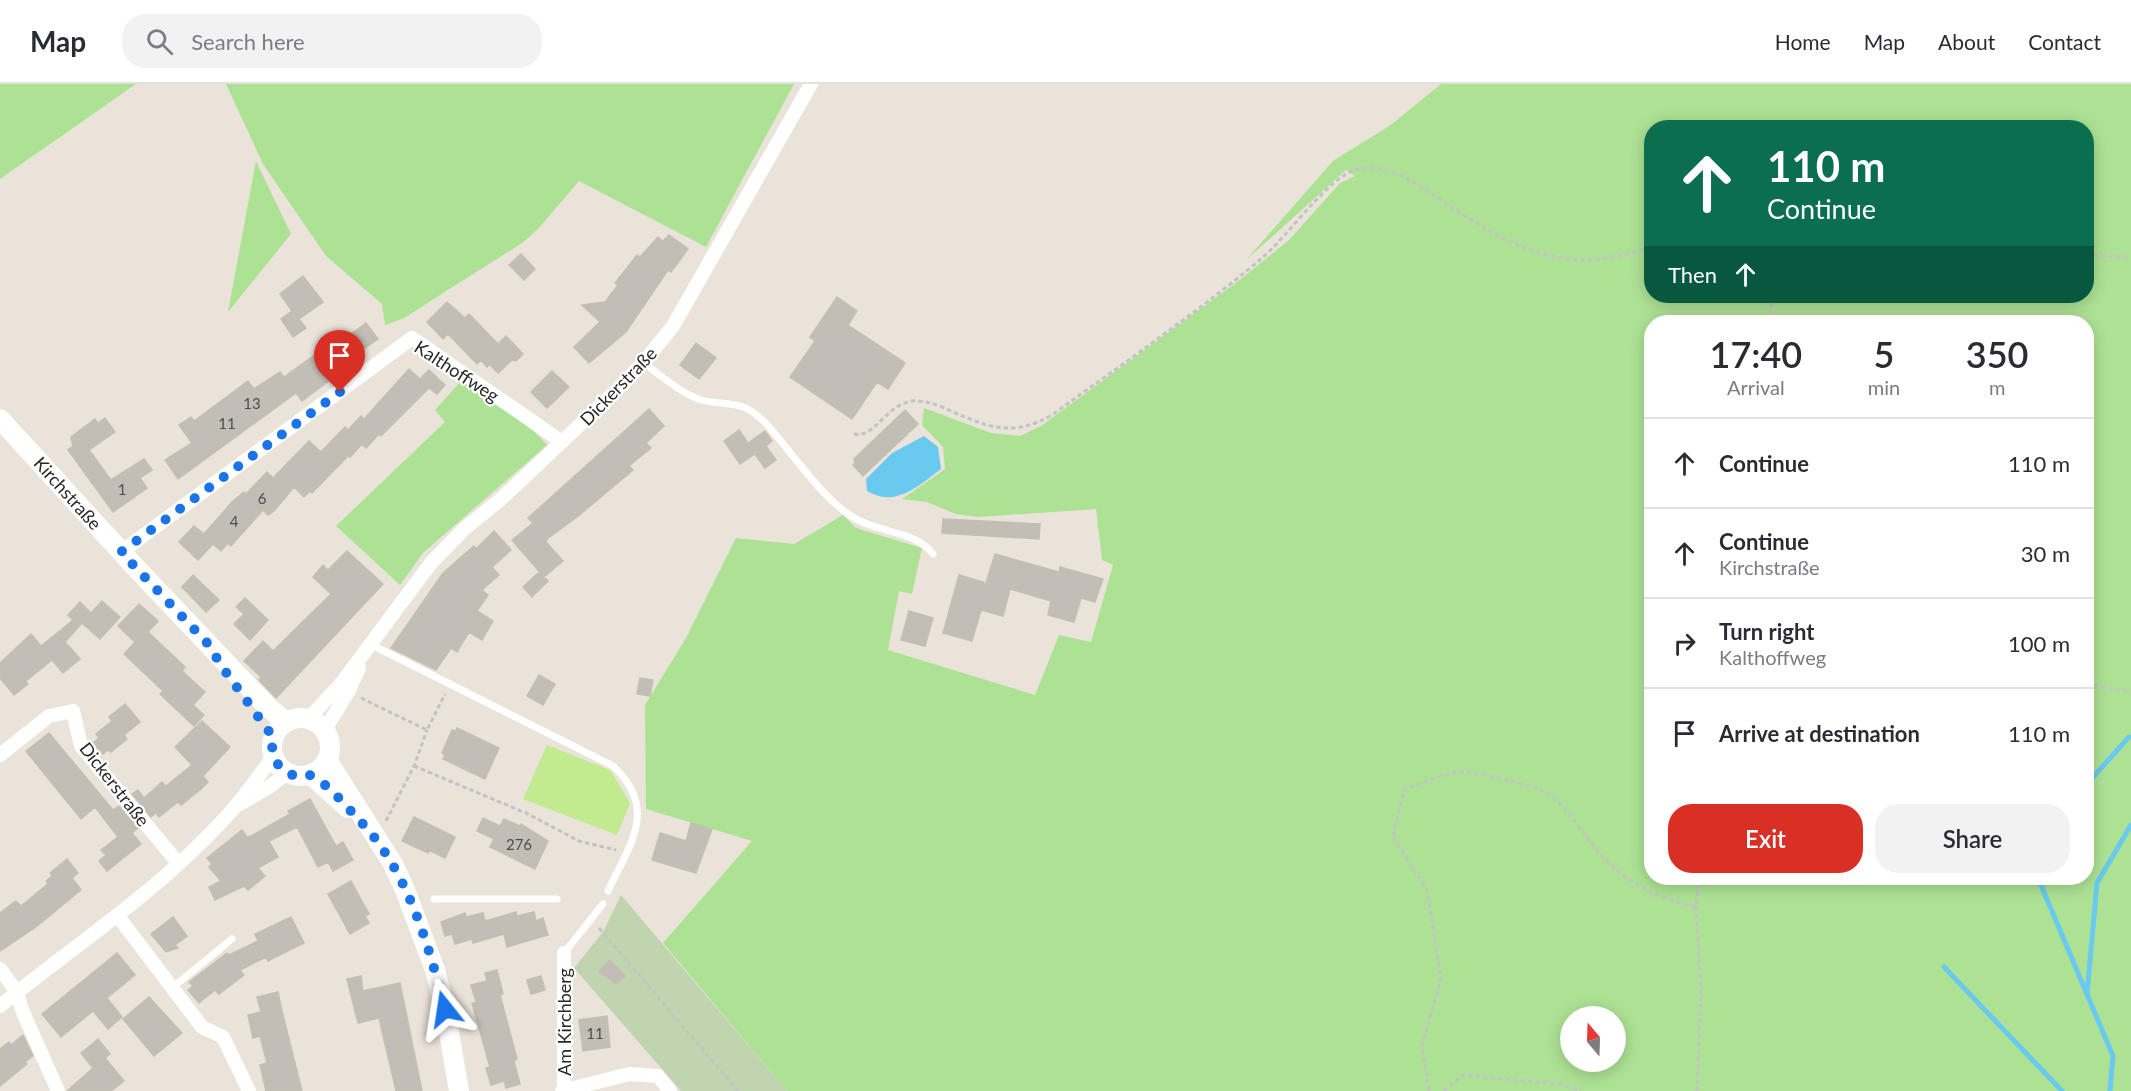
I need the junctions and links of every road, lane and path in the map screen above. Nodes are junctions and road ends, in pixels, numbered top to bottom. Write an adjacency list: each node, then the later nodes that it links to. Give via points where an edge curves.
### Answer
1 (811, 84): 5 (street, Dickerstraße, via 687,303)
2 (1644, 249): 7 (path, via 1585,260 1559,258 1503,239 1406,177 1388,170 1353,170 1333,183 1261,259 1035,424 1016,429 996,428 932,403 910,401 892,408 870,431)
3 (2094, 255): 4 (path)
4 (2131, 257)
5 (644, 363): 8 (street, Dickerstraße); 10 (lane, via 689,395 746,408 774,433 840,508 865,524 917,540)
6 (0, 419): 9 (street, Kirchstraße)
7 (854, 434)
8 (562, 442): 9 (street, Kalthoffweg, via 412,338); 11 (street, Dickerstraße, via 431,563)
9 (121, 552): 17 (street, Kirchstraße, via 268,707)
10 (933, 554)
11 (370, 644): 12 (lane); 14 (street, Dickerstraße); 16 (street, Dickerstraße)
12 (450, 684): 19 (path); 28 (lane, via 613,766 629,781 640,817)
13 (2094, 685): 15 (path)
14 (348, 692): 18 (street, Dickerstraße); 19 (path)
15 (2131, 692)
16 (308, 719): 17 (street, via 293,719); 18 (street)
17 (280, 729): 21 (street)
18 (324, 730): 22 (street, via 330,745)
19 (427, 730): 23 (path)
20 (0, 755): 29 (street, Dickerstraße, via 49,716 73,711 81,746)
21 (273, 757): 24 (street); 26 (street)
22 (327, 760): 25 (street); 27 (street)
23 (414, 766): 27 (path); 28 (path, via 526,813 579,841)
24 (287, 772): 25 (street); 26 (street)
25 (310, 774): 27 (street)
26 (234, 808): 29 (street)
27 (375, 836): 46 (street, via 405,890 435,970)
28 (626, 853): 31 (lane)
29 (178, 863): 36 (street)
30 (1698, 885): 35 (path)
31 (608, 891)
32 (434, 899): 33 (lane)
33 (556, 899)
34 (603, 904): 37 (lane)
35 (1696, 907): 50 (path, via 1669,901 1623,875 1596,849 1568,812 1545,793 1522,784 1459,771 1404,790 1393,837 1427,890 1442,978 1422,1046); 53 (path, via 1701,989)
36 (117, 915): 41 (street); 42 (street)
37 (590, 917): 39 (lane); 49 (path)
38 (232, 939): 41 (lane)
39 (564, 953): 47 (street, Am Kirchberg)
40 (0, 969): 42 (street)
41 (173, 987): 45 (street, via 202,1027 223,1037)
42 (17, 992): 43 (street); 44 (street)
43 (0, 1006)
44 (58, 1091)
45 (249, 1091)
46 (459, 1091)
47 (563, 1091): 48 (street, Am Kirchberg, via 629,1074 658,1076)
48 (670, 1091)
49 (738, 1091)
50 (1429, 1091)
51 (1443, 1091): 52 (path, via 1463,1075 1559,1084)
52 (1581, 1091)
53 (1697, 1091)

